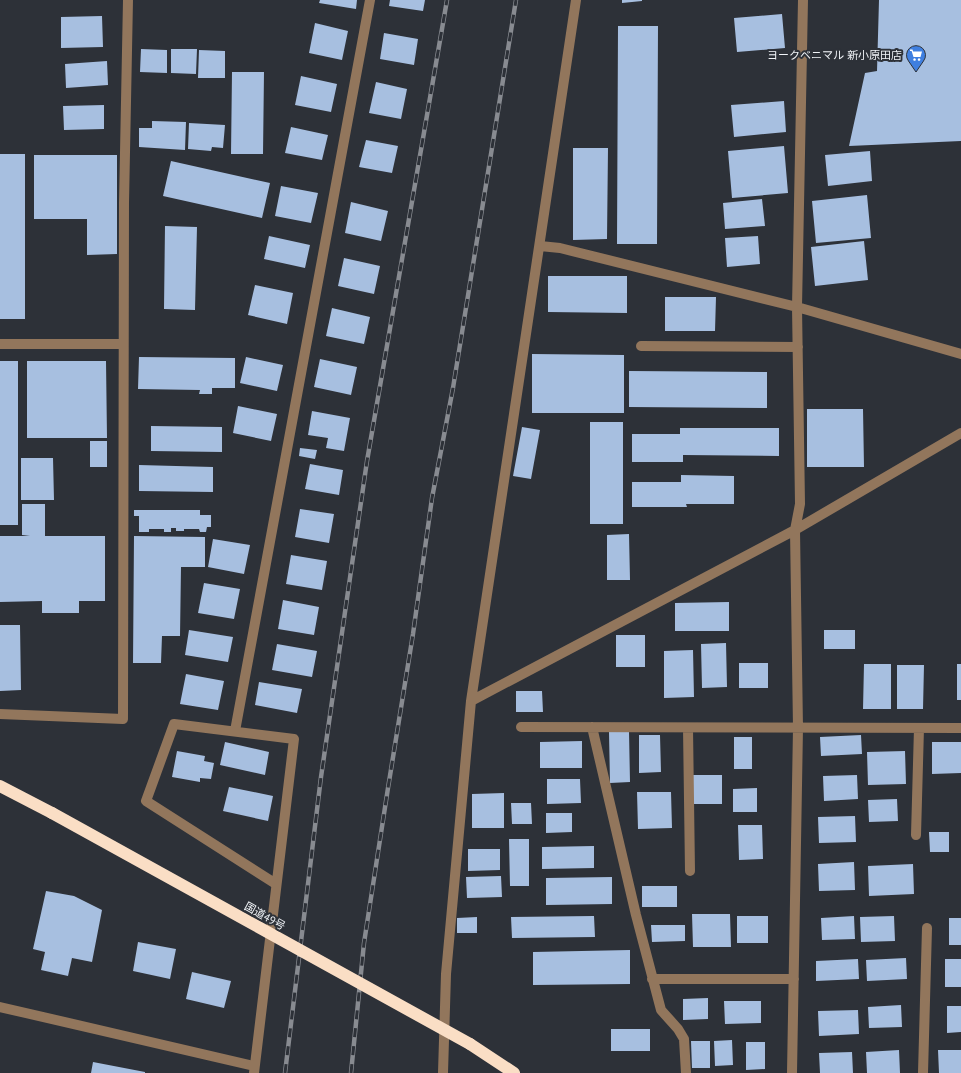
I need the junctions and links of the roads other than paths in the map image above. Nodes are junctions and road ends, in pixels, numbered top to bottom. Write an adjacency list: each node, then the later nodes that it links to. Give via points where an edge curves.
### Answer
1 (128, 0): 8 (street)
2 (370, 0): 22 (street)
3 (576, 0): 5 (street)
4 (803, 0): 6 (street)
5 (540, 246): 6 (street, via 560,248); 14 (street)
6 (797, 307): 10 (street); 11 (street)
7 (0, 344): 8 (street)
8 (122, 344): 15 (street, via 123,719)
9 (641, 346): 10 (street)
10 (798, 347): 13 (street, via 800,504)
11 (961, 354)
12 (961, 433): 13 (street)
13 (795, 530): 14 (street); 19 (street)
14 (471, 701): 32 (street, via 446,974)
15 (0, 714)
16 (521, 727): 17 (street)
17 (592, 727): 18 (street); 28 (street)
18 (688, 728): 19 (street); 25 (street)
19 (798, 728): 20 (street); 29 (street)
20 (918, 728): 21 (street); 24 (street)
21 (961, 728)
22 (235, 731): 26 (street, via 294,739); 26 (street, via 174,724 146,801)
23 (0, 786): 33 (highway, 国道49号, bridge, via 470,1044)
24 (916, 836)
25 (690, 870)
26 (276, 884): 31 (street)
27 (927, 928): 36 (street)
28 (652, 979): 29 (street); 34 (street, via 660,1010 684,1039)
29 (794, 979): 35 (street)
30 (0, 1007): 31 (street)
31 (254, 1069)
32 (443, 1073)
33 (514, 1073)
34 (686, 1073)
35 (792, 1073)
36 (923, 1073)

